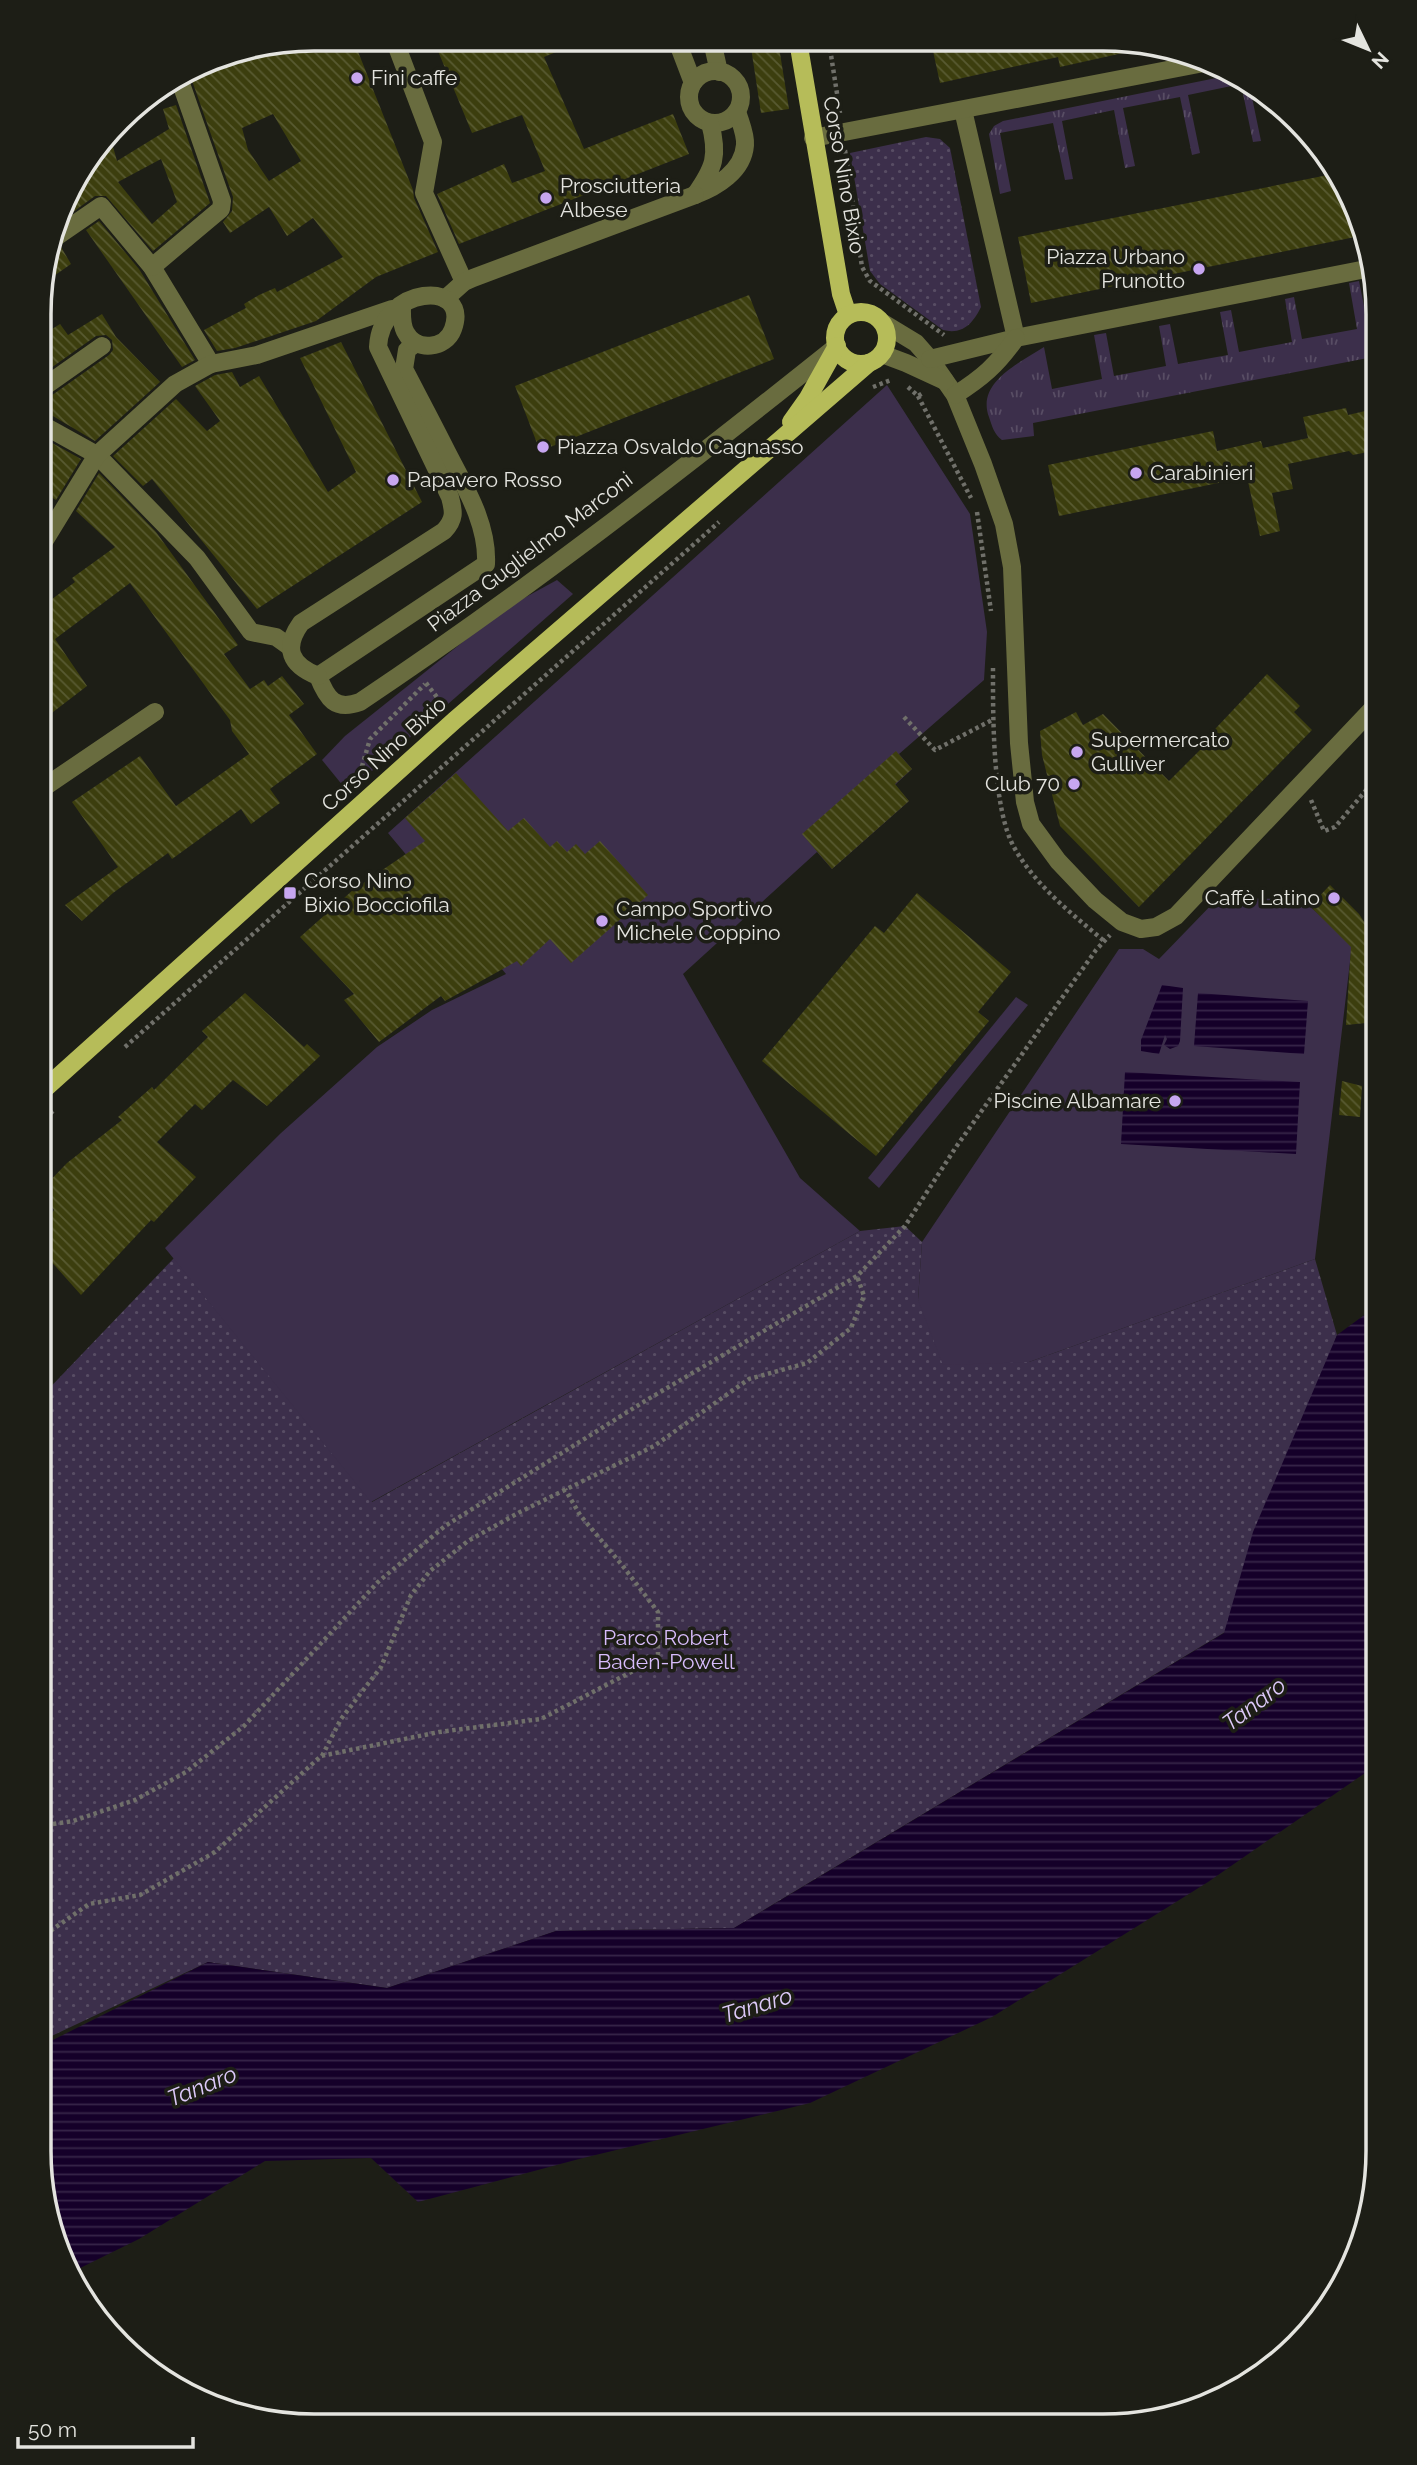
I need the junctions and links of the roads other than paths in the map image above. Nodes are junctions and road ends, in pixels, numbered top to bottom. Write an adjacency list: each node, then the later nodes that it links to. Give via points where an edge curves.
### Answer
1 (399, 51): 17 (street, via 433,142 424,193)
2 (681, 51): 7 (street)
3 (714, 51): 6 (street)
4 (800, 51): 12 (main road, Corso Nino Bixio)
5 (1190, 66): 9 (street)
6 (719, 72): 7 (street, via 709,72); 10 (street, via 729,75 741,92)
7 (693, 83): 11 (street, via 689,103 701,120)
8 (182, 86): 15 (street, via 221,209)
9 (963, 110): 12 (street); 22 (street)
10 (737, 111): 11 (street, via 730,119); 13 (street, via 745,146 740,160 713,188)
11 (710, 123): 13 (street, via 715,156 711,172)
12 (813, 138): 20 (main road, Corso Nino Bixio)
13 (695, 195): 17 (street)
14 (64, 231): 15 (street, via 101,206)
15 (152, 267): 28 (street)
16 (1362, 270): 22 (street)
17 (464, 282): 18 (street)
18 (445, 299): 19 (street, via 420,295); 23 (street, via 454,311 452,333 440,344)
19 (402, 306): 23 (street, via 405,332); 28 (street, via 257,355); 35 (street, via 382,322 378,347 450,497 452,523 301,623)
20 (848, 315): 21 (main road, via 871,313); 25 (main road, via 837,329)
21 (883, 323): 26 (main road, via 887,342); 27 (street, via 916,343)
22 (1016, 338): 27 (street); 30 (street, via 982,378)
23 (416, 343): 36 (street, Piazza Guglielmo Marconi, via 407,350 404,369 479,520 486,564)
24 (102, 346): 29 (street)
25 (837, 346): 26 (main road, via 853,363); 32 (main road, Corso Nino Bixio, via 808,398); 36 (street, Piazza Guglielmo Marconi, via 501,606 360,702 339,705)
26 (876, 359): 30 (street, via 906,363); 32 (main road, Corso Nino Bixio)
27 (930, 359): 30 (street)
28 (211, 364): 33 (street, via 175,384)
29 (51, 382)
30 (950, 388): 38 (street, via 1004,524 1012,566 1017,707 1031,824 1058,861 1122,922 1141,929 1156,928 1176,916)
31 (51, 430): 33 (street)
32 (764, 455): 40 (main road, Corso Nino Bixio, via 455,720)
33 (97, 456): 34 (street); 35 (street, via 197,558 251,632 276,636)
34 (51, 530)
35 (290, 647): 36 (street, Piazza Guglielmo Marconi, via 299,665)
36 (318, 676)
37 (155, 712): 39 (street)
38 (1366, 716)
39 (51, 783)
40 (51, 1083)

